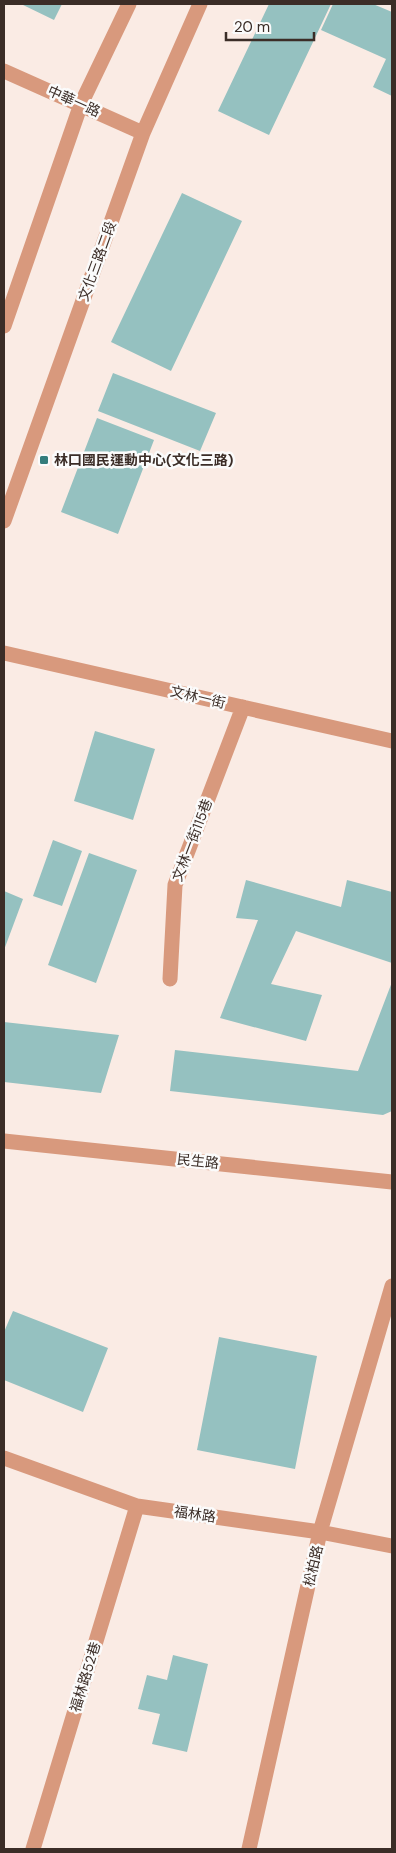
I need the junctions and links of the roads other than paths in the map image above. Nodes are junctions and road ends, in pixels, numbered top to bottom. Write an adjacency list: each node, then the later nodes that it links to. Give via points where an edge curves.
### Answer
1 (129, 4): 4 (street)
2 (200, 4): 5 (street, 文化三路二段)
3 (4, 71): 4 (street, 中華一路)
4 (81, 104): 5 (street, 中華一路); 6 (street)
5 (143, 133): 7 (street, 文化三路二段)
6 (4, 326)
7 (4, 521)
8 (4, 653): 9 (street, 文林一街)
9 (243, 707): 10 (street, 文林一街); 11 (street, 文林一街115巷, via 175,885)
10 (392, 741)
11 (170, 979)
12 (4, 1140): 13 (street, 民生路)
13 (392, 1182)
14 (392, 1286): 17 (street, 松柏路)
15 (4, 1458): 16 (street, 福林路)
16 (138, 1506): 17 (street, 福林路); 19 (street, 福林路52巷)
17 (320, 1532): 18 (street, 福林路); 20 (street, 松柏路)
18 (392, 1546)
19 (33, 1849)
20 (249, 1849)

